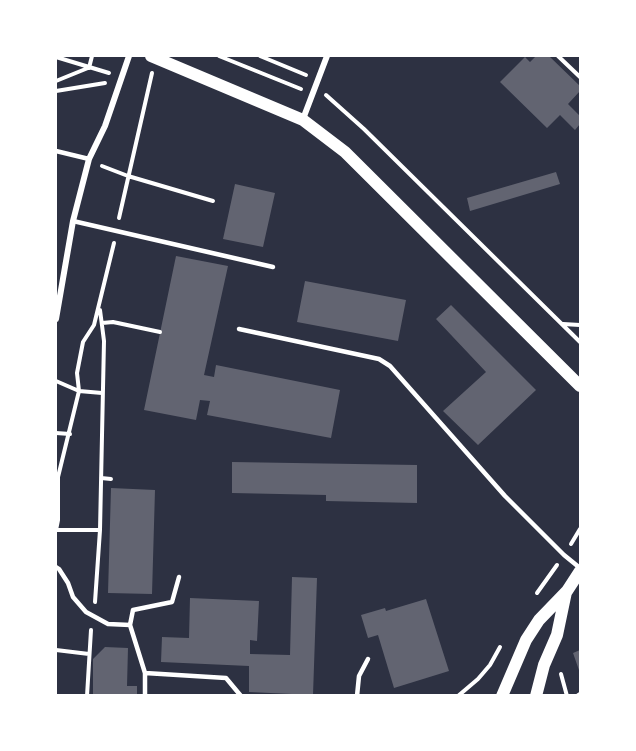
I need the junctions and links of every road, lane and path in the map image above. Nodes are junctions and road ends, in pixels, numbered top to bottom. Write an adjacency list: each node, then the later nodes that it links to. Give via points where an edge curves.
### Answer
1 (92, 56): 9 (path)
2 (129, 56): 18 (street)
3 (151, 56): 16 (main road)
4 (219, 56): 14 (path, via 299,89)
5 (260, 56): 14 (path, via 305,74)
6 (327, 56): 14 (street)
7 (558, 56): 11 (path)
8 (56, 57): 9 (path)
9 (89, 68): 12 (path)
10 (113, 75): 15 (path, via 104,84)
11 (580, 77)
12 (56, 81)
13 (148, 87): 19 (path)
14 (316, 87): 16 (street); 27 (path)
15 (56, 91)
16 (303, 120): 33 (main road, via 345,152)
17 (56, 151): 18 (lane)
18 (89, 159): 19 (path); 21 (street)
19 (128, 176): 20 (path); 22 (path)
20 (213, 201)
21 (73, 221): 22 (lane); 25 (street)
22 (116, 231): 23 (lane); 24 (path)
23 (273, 267)
24 (99, 307): 26 (path); 34 (path, via 83,342 76,373)
25 (56, 319)
26 (102, 323): 30 (path); 35 (path)
27 (563, 324): 28 (path); 31 (path)
28 (580, 325)
29 (239, 329): 43 (lane, via 379,359 390,366 505,496)
30 (160, 332)
31 (580, 342)
32 (56, 381): 34 (path)
33 (580, 386)
34 (79, 390): 35 (path); 37 (path)
35 (102, 393): 38 (path)
36 (56, 433): 37 (path)
37 (70, 434): 40 (path, via 58,477)
38 (101, 478): 39 (path); 41 (path)
39 (111, 478)
40 (56, 530): 41 (path)
41 (100, 530): 46 (path)
42 (56, 567): 46 (lane, via 73,597)
43 (580, 570): 45 (main road)
44 (179, 577): 47 (lane, via 172,602 132,610)
45 (567, 591): 58 (main road, via 538,620); 59 (main road)
46 (94, 618): 47 (lane, via 108,624); 50 (path)
47 (130, 625): 52 (lane)
48 (500, 647): 57 (path, via 478,679)
49 (56, 650): 50 (path)
50 (89, 654): 53 (path)
51 (368, 659): 56 (lane, via 359,676)
52 (145, 674): 54 (lane); 55 (lane, via 226,678)
53 (87, 696)
54 (145, 696)
55 (241, 696)
56 (357, 696)
57 (458, 696)
58 (502, 696)
59 (536, 696)

